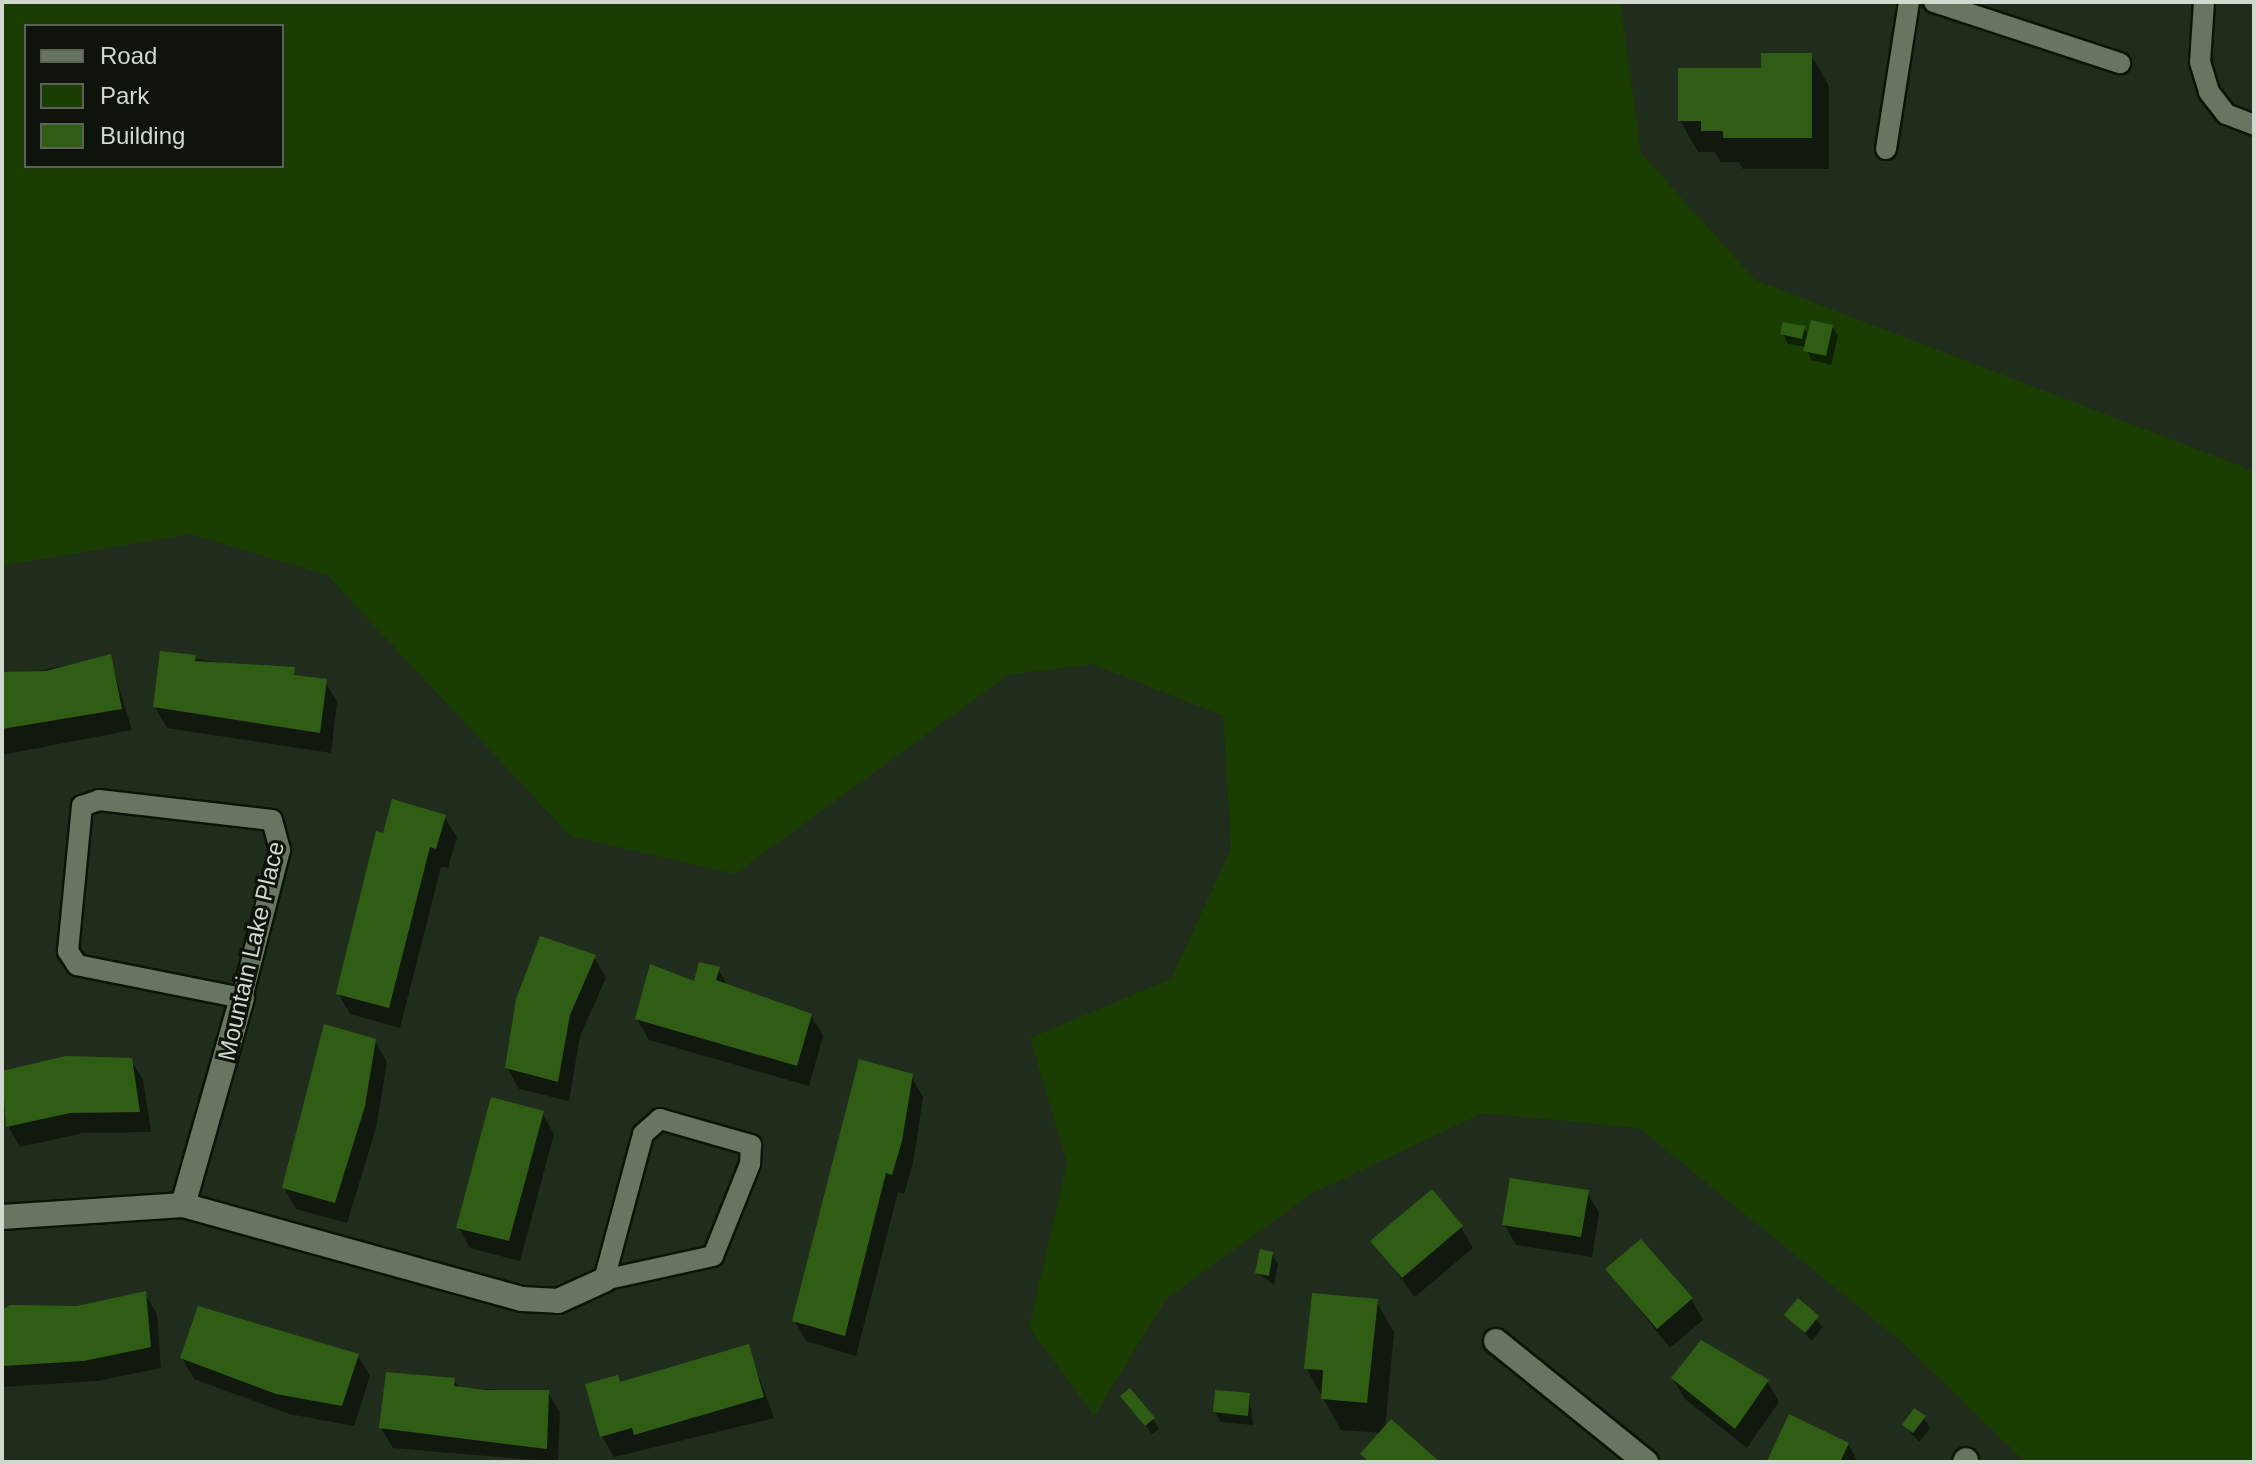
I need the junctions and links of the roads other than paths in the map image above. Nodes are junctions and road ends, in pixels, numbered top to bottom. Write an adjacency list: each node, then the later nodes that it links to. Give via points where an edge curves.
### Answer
1 (1909, 2): 6 (lane)
2 (1934, 2): 4 (lane)
3 (2204, 2): 5 (lane, via 2200,62 2209,92 2226,114)
4 (2120, 63)
5 (2254, 125)
6 (1886, 149)
7 (242, 998): 7 (lane, Mountain Lake Place, via 77,965 68,951 82,806 99,800 272,820 280,850); 8 (street, Mountain Lake Place)
8 (183, 1205): 9 (street); 10 (street, via 522,1299 558,1301)
9 (2, 1217)
10 (604, 1280): 10 (lane, via 713,1256 750,1164 751,1145 660,1119 643,1134)
11 (1496, 1341): 12 (street)
12 (1646, 1462)

